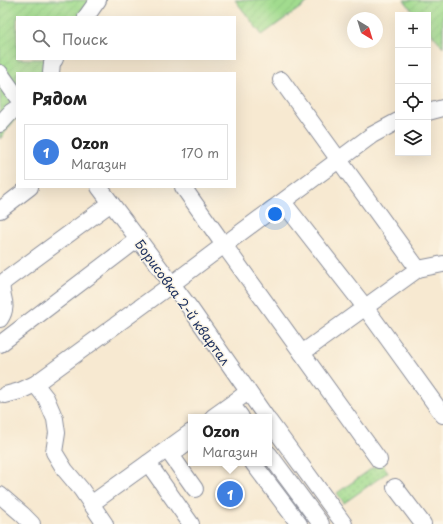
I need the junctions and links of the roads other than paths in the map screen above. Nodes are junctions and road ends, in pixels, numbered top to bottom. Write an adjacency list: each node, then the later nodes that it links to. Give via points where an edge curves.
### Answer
1 (98, 0): 2 (street)
2 (87, 16)
3 (54, 60): 4 (street)
4 (51, 72)
5 (0, 73): 7 (street)
6 (280, 80): 13 (street)
7 (15, 94)
8 (443, 108): 10 (street)
9 (16, 109): 12 (street)
10 (431, 111)
11 (395, 123): 13 (street, via 372,135)
12 (0, 124)
13 (338, 160): 17 (street); 23 (street)
14 (29, 188): 19 (street)
15 (100, 188): 18 (street, Борисовка 2-й квартал)
16 (183, 188): 21 (street)
17 (283, 202): 21 (street); 25 (street)
18 (111, 203): 20 (street, Борисовка 2-й квартал); 26 (street, via 6,280 1,287 4,306)
19 (0, 210)
20 (138, 239): 24 (street, Борисовка 2-й квартал); 27 (street)
21 (224, 245): 24 (street); 28 (street)
22 (443, 264): 23 (street)
23 (418, 269): 25 (street)
24 (172, 284): 29 (street); 30 (street, Борисовка 2-й квартал)
25 (365, 307): 28 (street); 36 (street)
26 (0, 318)
27 (0, 344)
28 (302, 353): 41 (street)
29 (34, 384): 31 (street, via 20,391); 47 (street, via 46,398 55,419 57,433 54,452)
30 (248, 392): 32 (street); 35 (street, Борисовка 2-й квартал)
31 (2, 394)
32 (217, 414)
33 (228, 414): 34 (street, via 235,409)
34 (239, 414)
35 (264, 414)
36 (443, 415)
37 (272, 425): 48 (street)
38 (188, 434): 42 (street)
39 (188, 443): 44 (street, via 171,455)
40 (272, 458): 53 (street)
41 (379, 460)
42 (148, 463): 47 (street); 51 (street)
43 (255, 466): 52 (street)
44 (195, 488)
45 (396, 488): 54 (street)
46 (0, 495): 49 (street)
47 (91, 504): 50 (street)
48 (340, 519): 53 (street)
49 (32, 524)
50 (105, 524)
51 (191, 524)
52 (299, 524)
53 (321, 524)
54 (423, 524)

